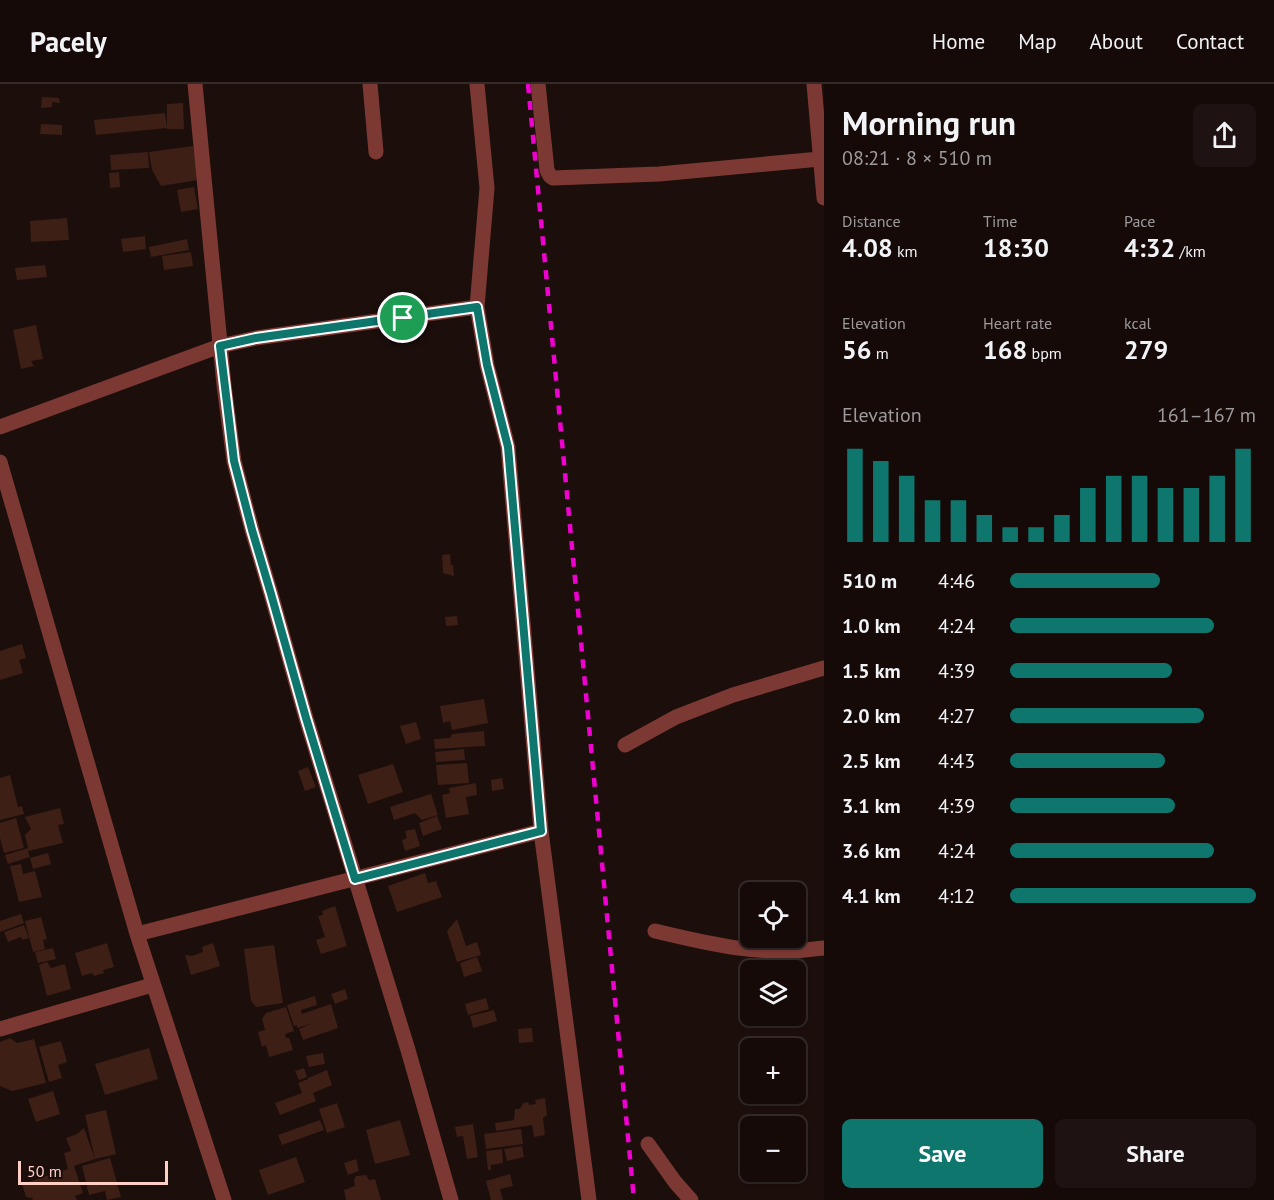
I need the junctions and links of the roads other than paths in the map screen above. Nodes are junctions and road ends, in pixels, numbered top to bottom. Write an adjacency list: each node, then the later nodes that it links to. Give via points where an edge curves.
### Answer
1 (195, 84): 10 (street)
2 (370, 84): 6 (street)
3 (477, 84): 9 (street, via 487,188)
4 (538, 84): 7 (street, via 547,170 553,178 658,174)
5 (814, 84): 7 (street)
6 (376, 152)
7 (820, 159): 8 (street)
8 (824, 198)
9 (477, 307): 10 (street); 15 (street, via 508,447)
10 (220, 346): 11 (street); 16 (street, via 234,461)
11 (0, 427)
12 (0, 462): 18 (street)
13 (824, 668): 14 (street, via 676,717)
14 (625, 745)
15 (541, 831): 16 (street); 25 (street)
16 (355, 879): 18 (street); 24 (street)
17 (655, 931): 19 (street, via 758,951)
18 (137, 934): 20 (street)
19 (824, 948)
20 (153, 985): 21 (street); 23 (street)
21 (0, 1029)
22 (648, 1144): 26 (street)
23 (224, 1200)
24 (451, 1200)
25 (589, 1200)
26 (691, 1200)

